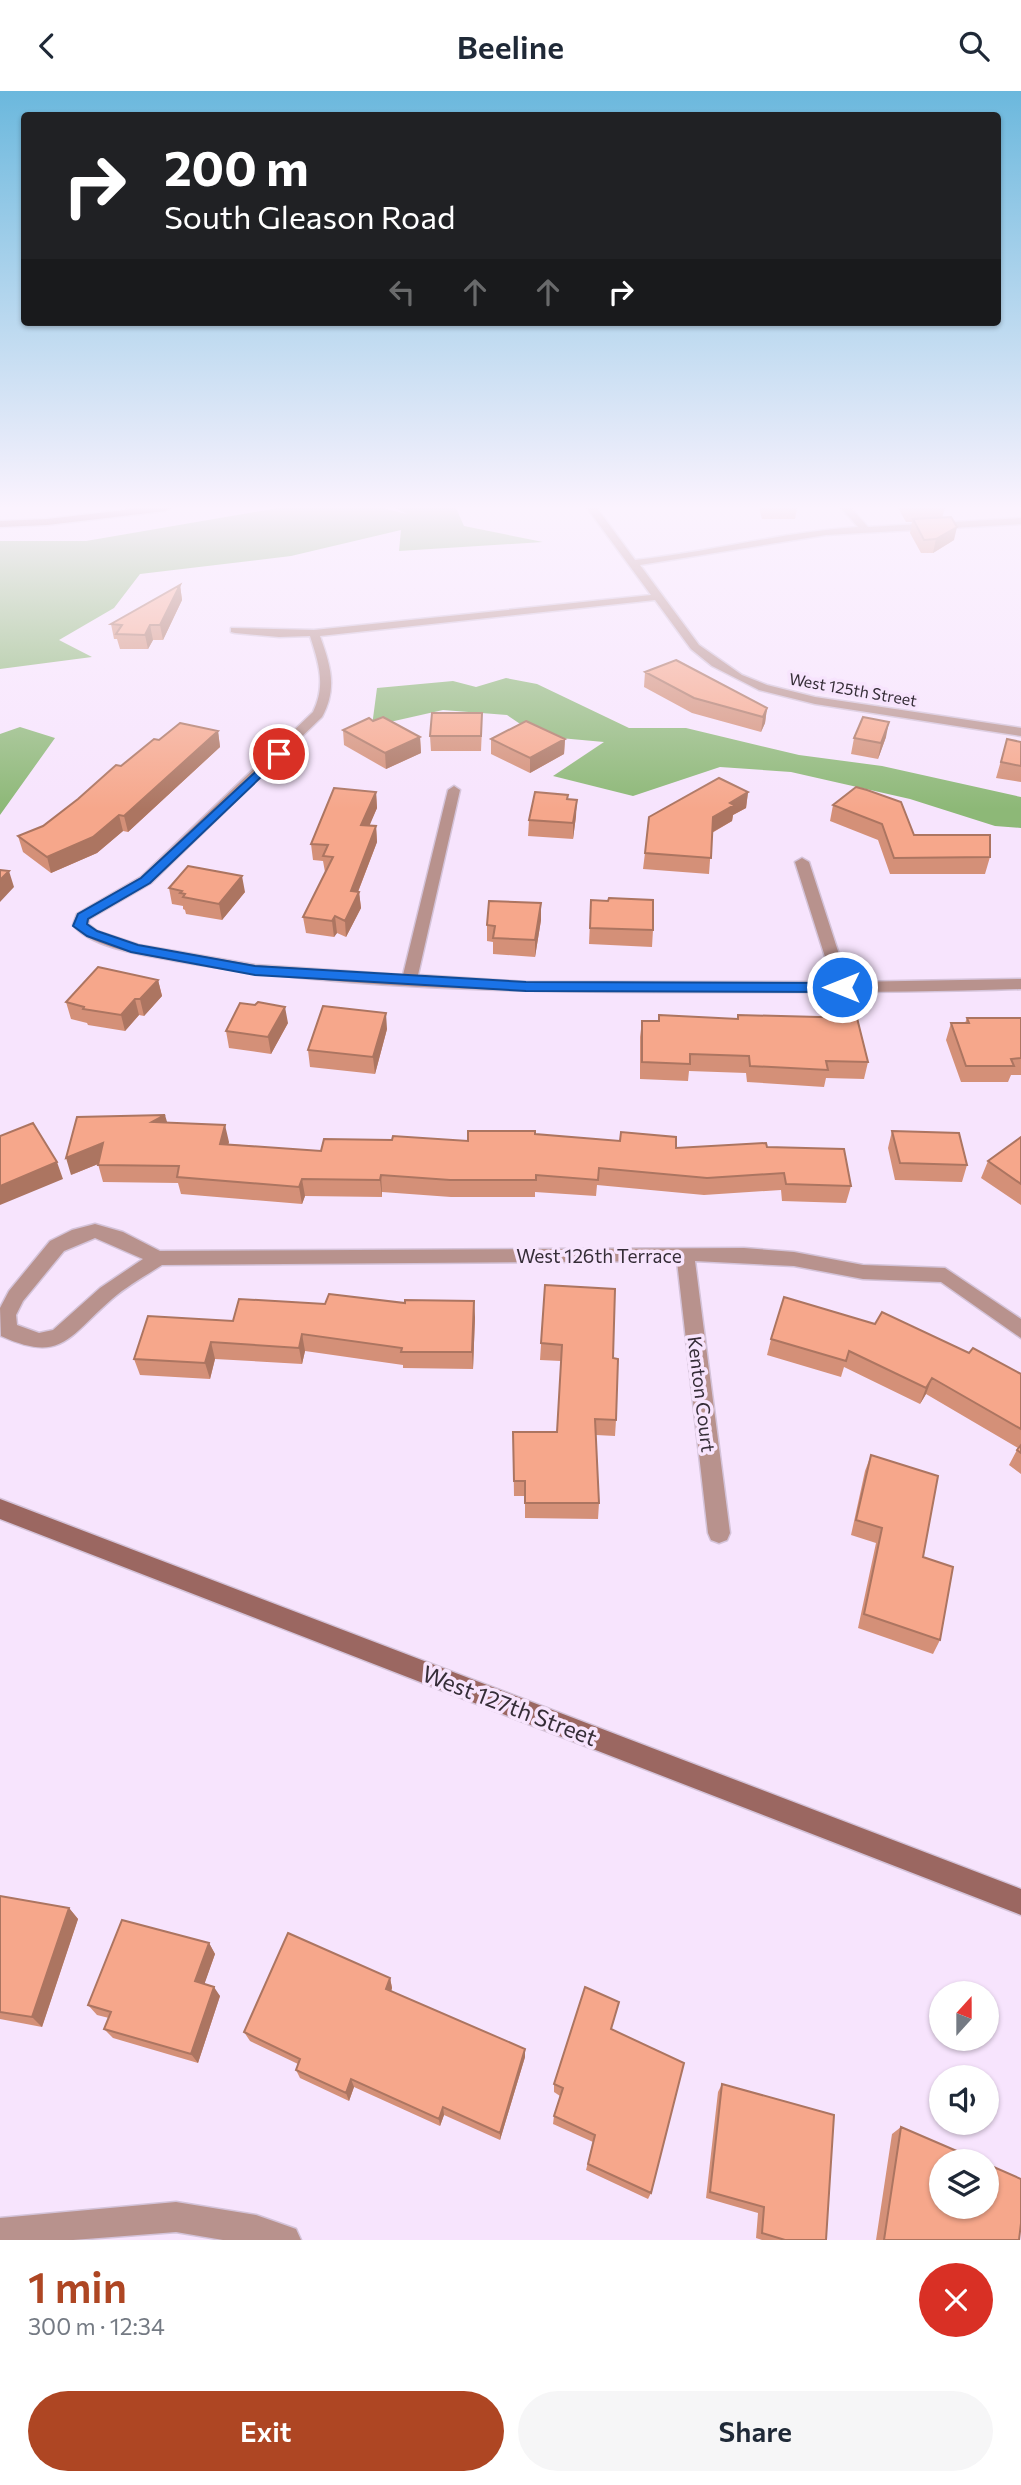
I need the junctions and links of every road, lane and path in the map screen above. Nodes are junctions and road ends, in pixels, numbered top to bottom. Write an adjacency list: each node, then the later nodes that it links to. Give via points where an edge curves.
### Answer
1 (551, 608): 4 (street)
2 (667, 608): 5 (street, West 125th Street, via 711,663 765,687 829,703)
3 (235, 629): 4 (street)
4 (314, 633): 8 (street, via 329,680 318,714 146,880 82,917 80,926 135,949 255,970)
5 (1021, 732)
6 (454, 790): 8 (street)
7 (803, 862): 10 (street)
8 (409, 980): 10 (street, via 526,987)
9 (1021, 983): 10 (street)
10 (842, 987)
11 (685, 1254): 12 (street, West 126th Terrace); 13 (street, West 126th Terrace, via 794,1259 863,1272 945,1275); 15 (street, Kenton Court)
12 (158, 1258): 12 (street, West 126th Terrace, via 99,1299 72,1329 50,1340 26,1340 8,1330 6,1315 16,1296 57,1246 78,1235 94,1231 116,1237)
13 (1021, 1330)
14 (0, 1509): 16 (street, West 127th Street)
15 (719, 1533)
16 (1021, 1902)
17 (0, 2233): 18 (street, via 176,2217 256,2230)
18 (285, 2240)

